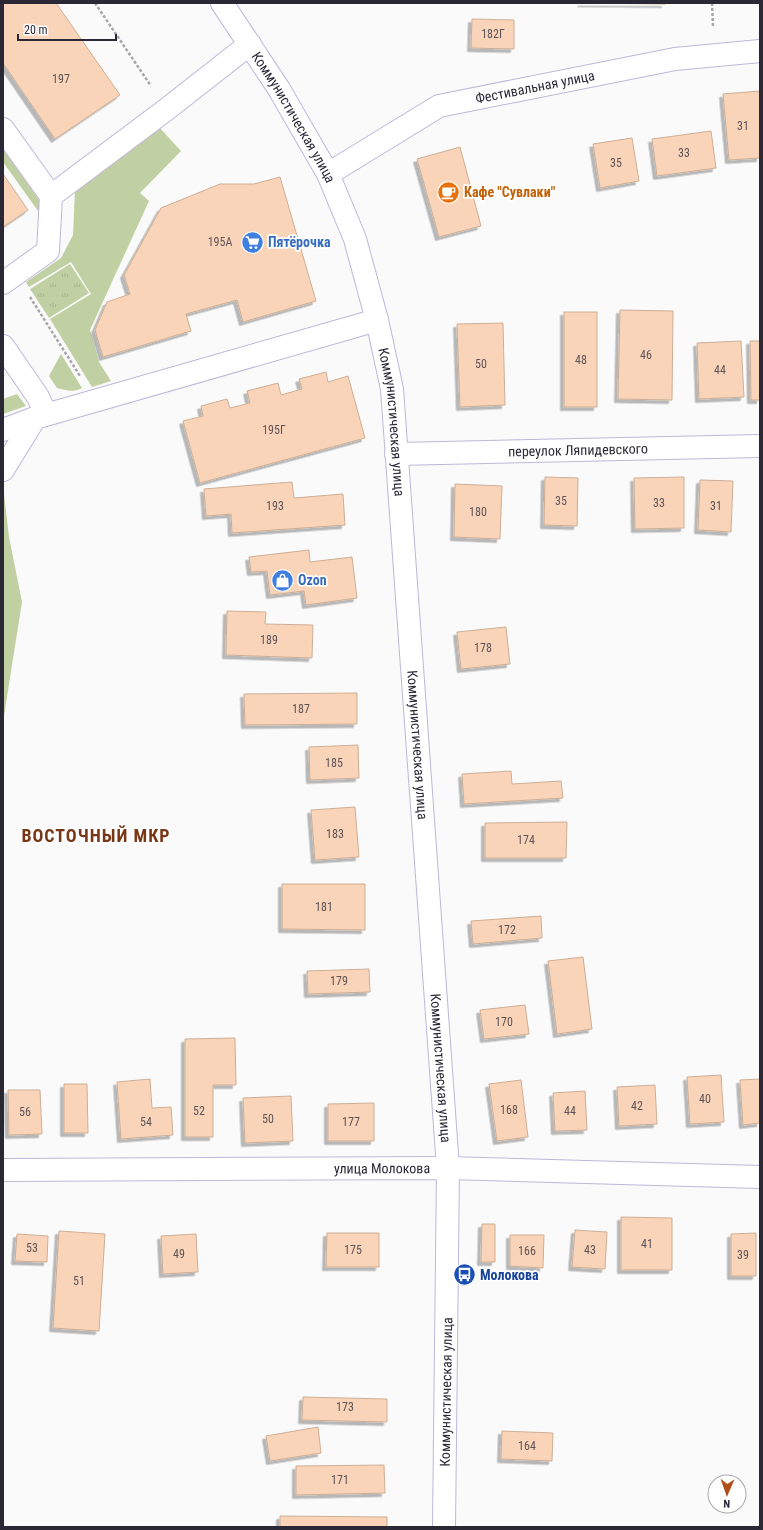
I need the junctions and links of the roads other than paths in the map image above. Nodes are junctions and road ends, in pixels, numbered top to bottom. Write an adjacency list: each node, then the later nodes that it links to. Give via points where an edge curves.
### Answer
1 (222, 3): 2 (street, Коммунистическая улица)
2 (250, 44): 5 (street, Коммунистическая улица); 6 (street)
3 (760, 52): 5 (street, Фестивальная улица, via 676,59 439,106)
4 (3, 129): 6 (street)
5 (328, 174): 8 (street, Коммунистическая улица, via 355,239)
6 (51, 196): 7 (street, via 48,251)
7 (9, 278)
8 (378, 320): 10 (street); 13 (street, Коммунистическая улица, via 392,389)
9 (3, 346): 10 (street, via 38,397)
10 (40, 416): 11 (street); 14 (street)
11 (3, 430)
12 (760, 446): 13 (street, переулок Ляпидевского)
13 (396, 454): 15 (street, Коммунистическая улица)
14 (3, 470)
15 (448, 1168): 16 (street, улица Молокова); 17 (street, улица Молокова); 18 (street, Коммунистическая улица)
16 (3, 1170)
17 (760, 1177)
18 (444, 1527)

